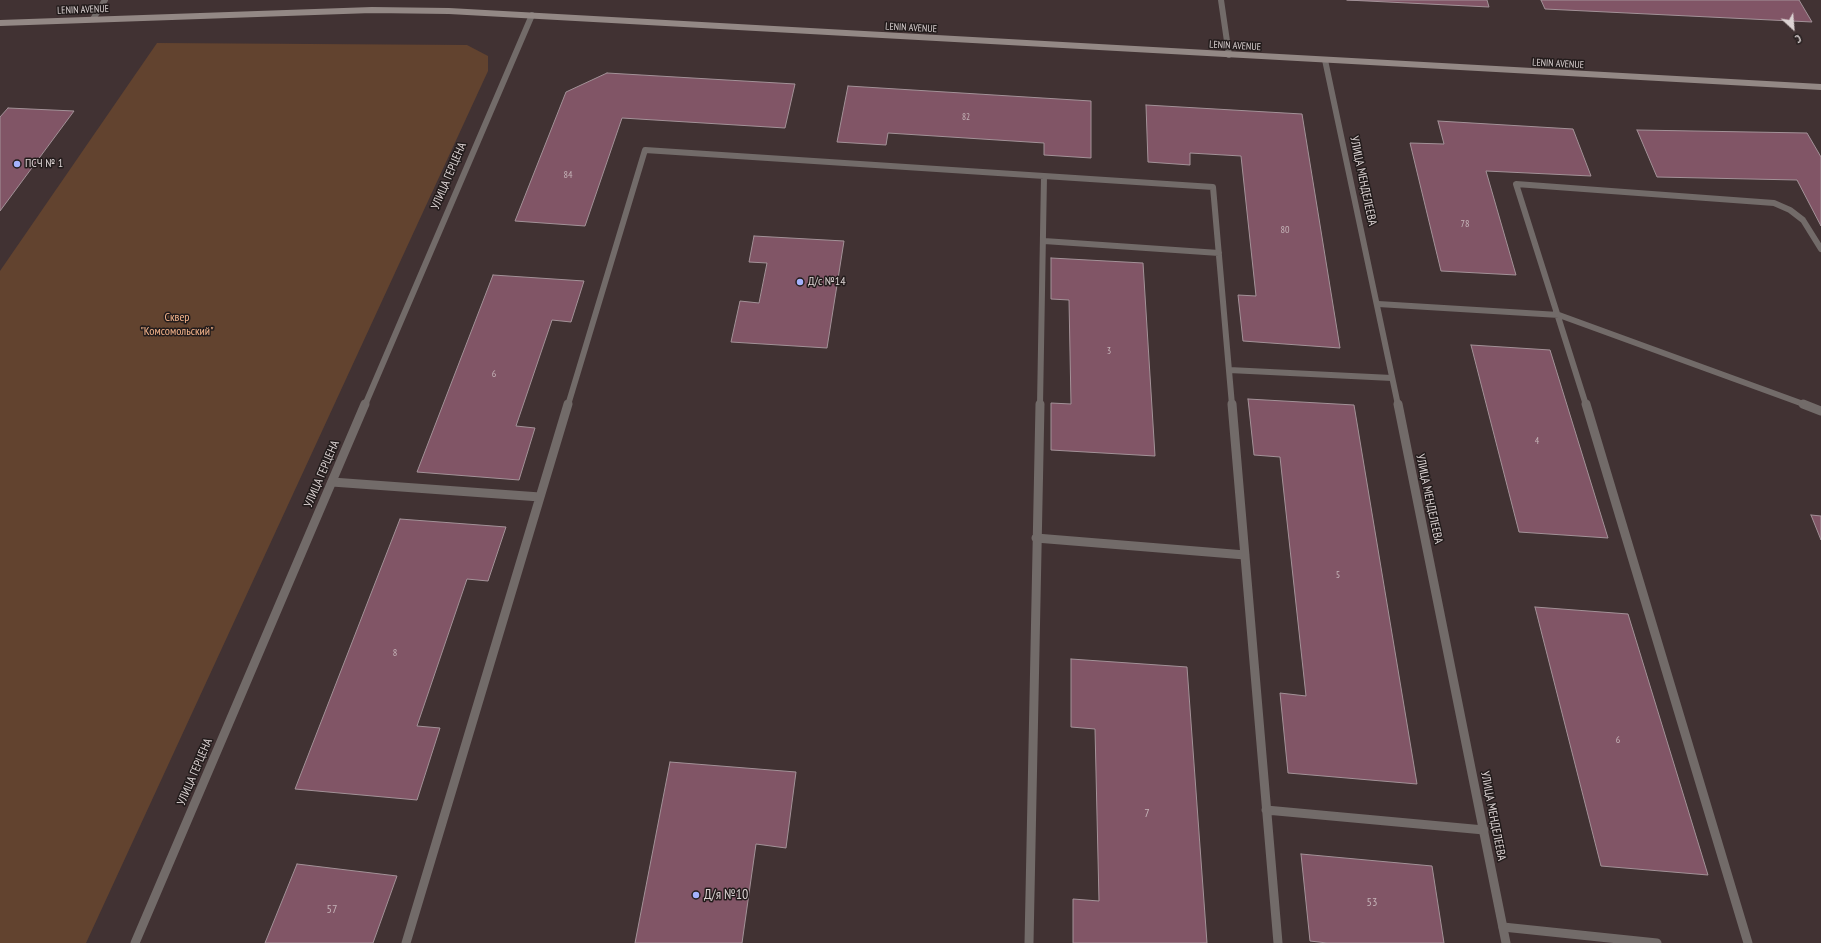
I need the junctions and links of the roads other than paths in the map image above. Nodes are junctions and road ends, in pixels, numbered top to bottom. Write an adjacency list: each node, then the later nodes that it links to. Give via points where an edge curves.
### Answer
1 (105, 0): 4 (street)
2 (1221, 0): 6 (street)
3 (532, 15): 4 (street, LENIN AVENUE, via 372,10); 6 (street, LENIN AVENUE); 18 (street, УЛИЦА ГЕРЦЕНА)
4 (93, 19): 5 (street, LENIN AVENUE)
5 (0, 23)
6 (1229, 55): 7 (street, LENIN AVENUE)
7 (1325, 60): 8 (street, LENIN AVENUE); 13 (street, УЛИЦА МЕНДЕЛЕЕВА)
8 (1821, 87)
9 (1044, 177): 10 (street); 12 (street, via 1213,187); 19 (street, via 645,150)
10 (1044, 241): 12 (street); 20 (street)
11 (1821, 249): 14 (street, via 1803,220 1790,210 1774,203 1516,184)
12 (1219, 253): 15 (street)
13 (1378, 304): 14 (street); 16 (street, УЛИЦА МЕНДЕЛЕЕВА)
14 (1559, 315): 17 (street); 31 (street)
15 (1229, 370): 16 (street); 21 (street)
16 (1392, 378): 23 (street, УЛИЦА МЕНДЕЛЕЕВА)
17 (1821, 411)
18 (332, 482): 19 (street); 25 (street, УЛИЦА ГЕРЦЕНА)
19 (540, 497): 26 (street)
20 (1036, 538): 21 (street); 27 (street)
21 (1245, 555): 22 (street)
22 (1266, 810): 23 (street); 28 (street)
23 (1484, 830): 24 (street, УЛИЦА МЕНДЕЛЕЕВА)
24 (1503, 927): 29 (street, УЛИЦА МЕНДЕЛЕЕВА); 30 (street)
25 (135, 943)
26 (406, 943)
27 (1029, 943)
28 (1278, 943)
29 (1506, 943)
30 (1657, 943)
31 (1748, 943)

